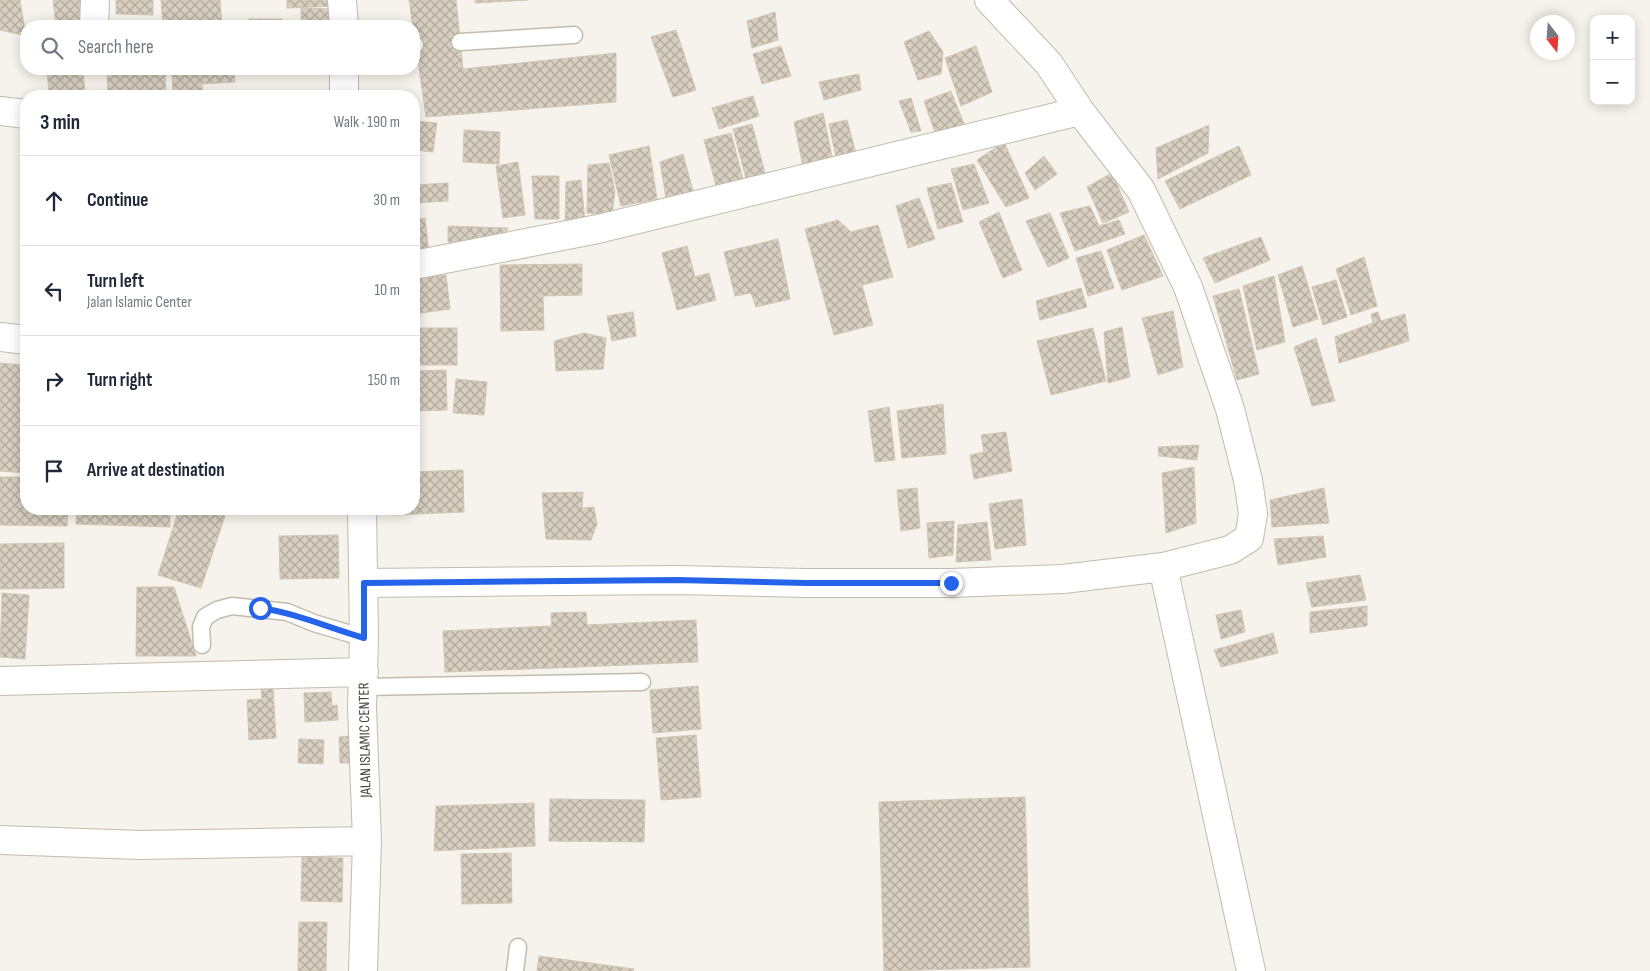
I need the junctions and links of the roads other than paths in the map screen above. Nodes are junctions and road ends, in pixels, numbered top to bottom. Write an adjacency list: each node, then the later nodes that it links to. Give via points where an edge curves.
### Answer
1 (95, 0): 4 (street)
2 (342, 0): 5 (street)
3 (989, 0): 11 (street, via 1050,64)
4 (94, 20)
5 (344, 20)
6 (574, 34): 7 (lane)
7 (460, 42)
8 (344, 75): 9 (street)
9 (344, 90)
10 (0, 111): 12 (street)
11 (1080, 111): 13 (street, via 598,229); 17 (street, via 1141,190 1188,286 1230,410 1248,480 1253,514 1249,538 1230,550)
12 (20, 113)
13 (420, 264)
14 (0, 337): 15 (street)
15 (20, 339)
16 (362, 515): 18 (street, JALAN ISLAMIC CENTER)
17 (1164, 567): 18 (street, via 1063,579 951,583 668,580); 29 (street)
18 (364, 583): 19 (street, JALAN ISLAMIC CENTER)
19 (364, 638): 20 (lane, via 314,624 287,612 232,606 205,617 201,627); 21 (street, JALAN ISLAMIC CENTER)
20 (202, 645)
21 (363, 679): 22 (street); 23 (lane); 25 (street, JALAN ISLAMIC CENTER)
22 (0, 680)
23 (642, 682)
24 (0, 840): 25 (street, via 140,845)
25 (367, 842): 27 (street, JALAN ISLAMIC CENTER)
26 (518, 947): 28 (lane)
27 (363, 971)
28 (515, 971)
29 (1251, 971)

